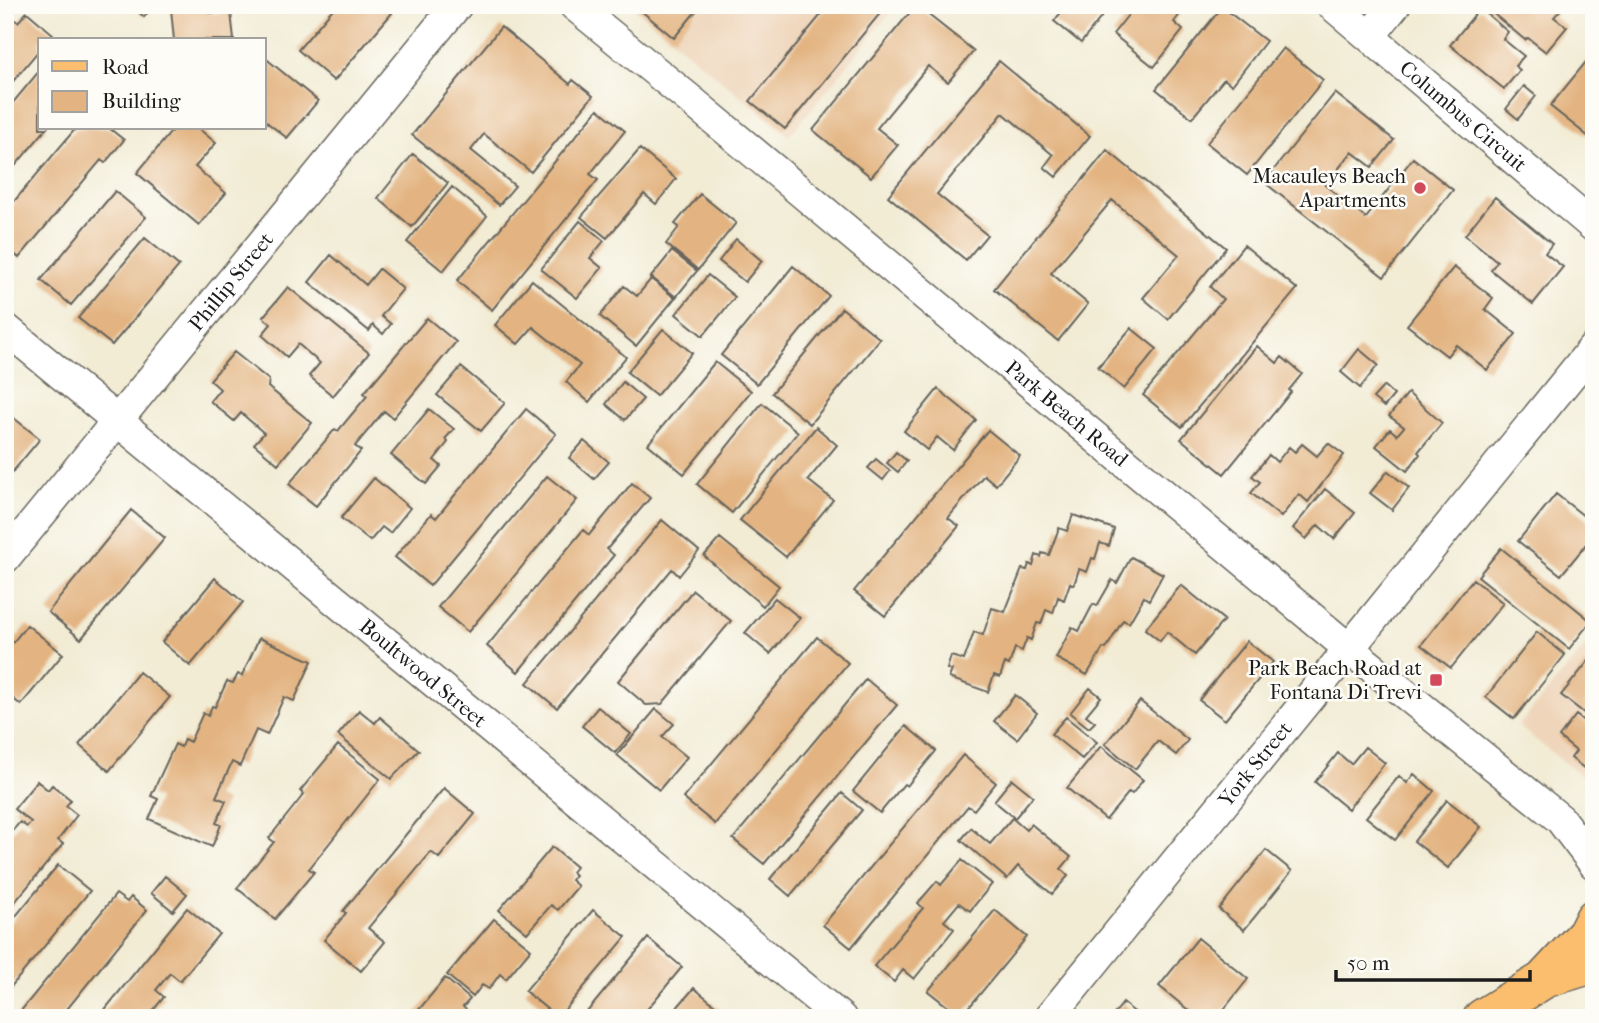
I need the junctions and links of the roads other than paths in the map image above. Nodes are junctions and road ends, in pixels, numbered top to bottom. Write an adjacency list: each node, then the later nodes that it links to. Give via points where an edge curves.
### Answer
1 (457, 5): 9 (street, Phillip Street)
2 (574, 5): 11 (street, Park Beach Road)
3 (1332, 5): 5 (street, Columbus Circuit)
4 (1395, 5): 5 (street)
5 (1370, 36): 6 (street, Columbus Circuit)
6 (1594, 227)
7 (5, 328): 9 (street, Boultwood Street)
8 (1594, 348): 11 (street, York Street)
9 (117, 419): 10 (street, Phillip Street); 18 (street, Boultwood Street)
10 (5, 558)
11 (1348, 648): 12 (street, Park Beach Road); 19 (street, York Street)
12 (1560, 819): 13 (street, Park Beach Road); 14 (street, Park Beach Road)
13 (1594, 828)
14 (1594, 864)
15 (1594, 918): 17 (main road, via 1586,934)
16 (1594, 964): 17 (main road)
17 (1545, 979): 20 (main road)
18 (841, 1018)
19 (1049, 1018)
20 (1482, 1018)

